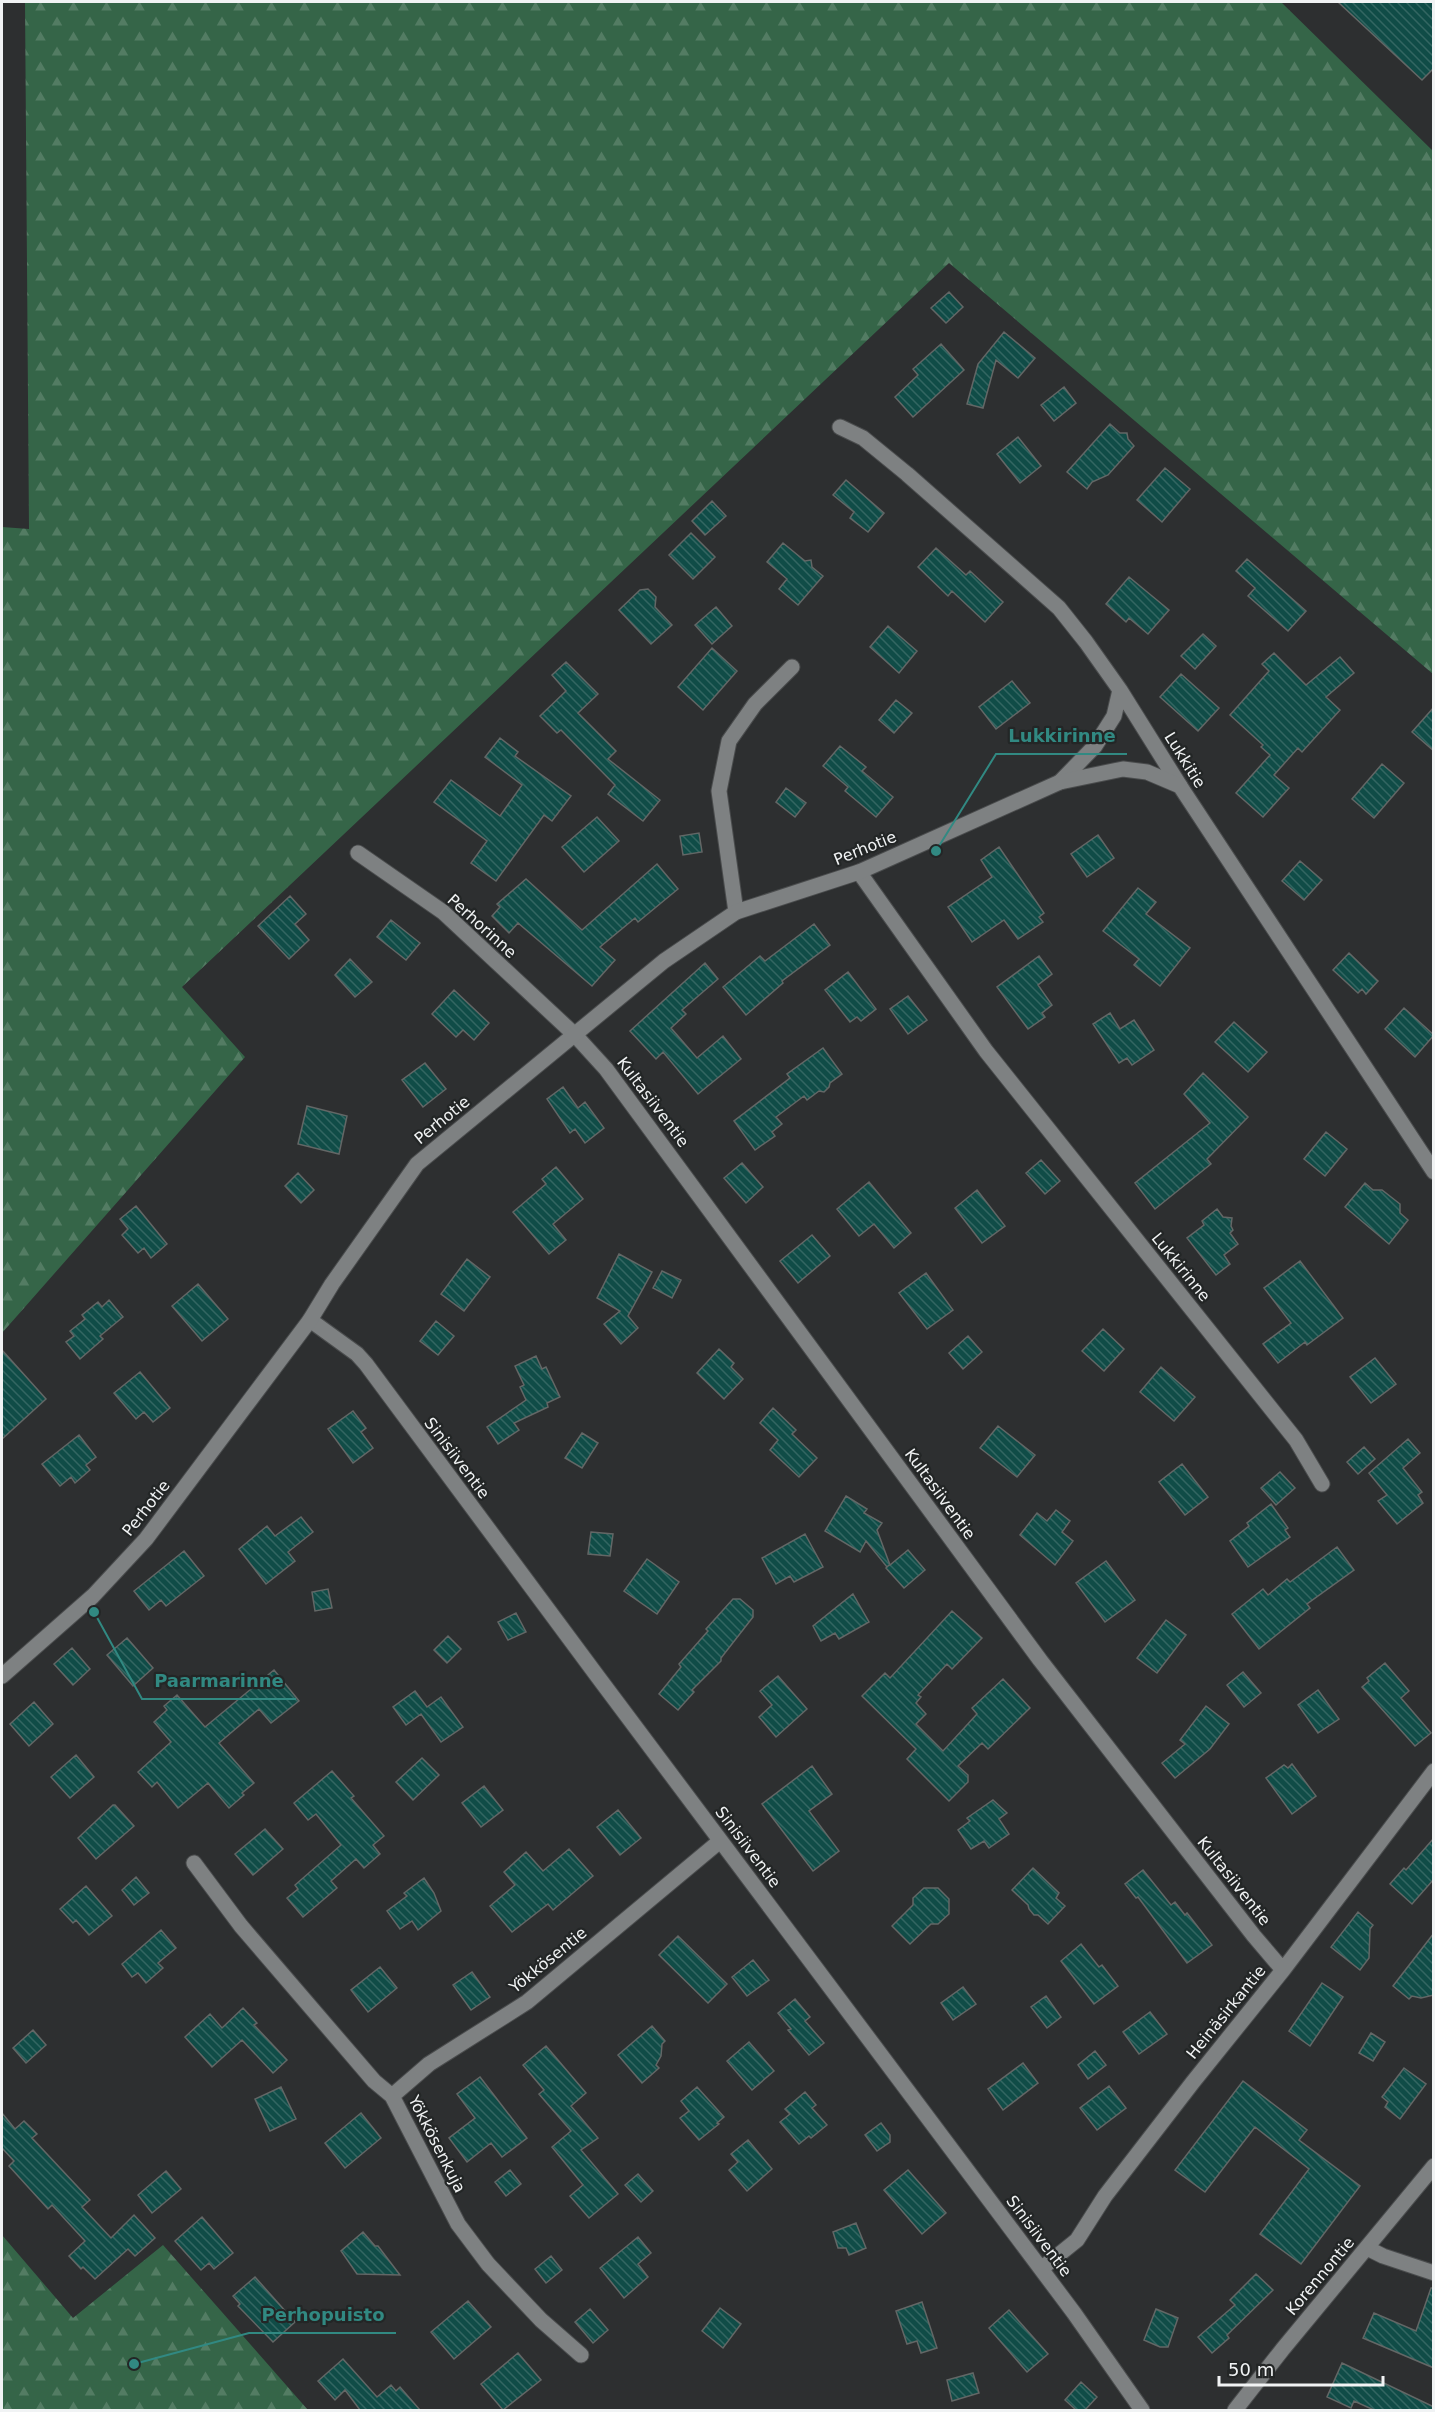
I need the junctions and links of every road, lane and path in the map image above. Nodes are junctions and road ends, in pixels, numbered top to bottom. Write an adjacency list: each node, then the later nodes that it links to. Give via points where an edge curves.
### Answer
1 (840, 427): 3 (street, Lukkitie, via 862,438 907,474 1059,608)
2 (792, 667): 8 (street, via 755,704 729,741 719,791)
3 (1120, 690): 4 (street, Perhotie, via 1114,716 1095,746); 5 (street, Lukkitie)
4 (1060, 782): 5 (street, Perhotie, via 1123,769 1147,772); 7 (street, Perhotie)
5 (1180, 786): 10 (street, Lukkitie)
6 (358, 853): 9 (street, Perhorinne, via 443,912)
7 (859, 872): 8 (street, Perhotie); 12 (street, Lukkirinne, via 986,1051 1296,1440)
8 (736, 912): 9 (street, Perhotie, via 664,961)
9 (575, 1035): 11 (street, Perhotie, via 417,1164); 17 (street, Kultasiiventie, via 606,1069 1040,1660)
10 (1434, 1172)
11 (310, 1320): 13 (street, Perhotie, via 146,1539 93,1596); 15 (street, Sinisiiventie, via 366,1364)
12 (1322, 1484)
13 (2, 1676)
14 (1434, 1771): 17 (street, Heinäsirkantie)
15 (720, 1841): 18 (street, Yökkösentie, via 527,2002 429,2064); 21 (street, Sinisiiventie)
16 (194, 1863): 18 (street, Yökkösenkuja, via 241,1926 374,2081)
17 (1283, 1970): 21 (street, Heinäsirkantie, via 1119,2178 1077,2240)
18 (392, 2096): 23 (street, Yökkösenkuja, via 458,2224 488,2264)
19 (1434, 2166): 20 (street, Korennontie)
20 (1367, 2248): 22 (street); 25 (street, Korennontie)
21 (1041, 2269): 24 (street, Sinisiiventie)
22 (1434, 2273)
23 (581, 2355)
24 (1142, 2410)
25 (1235, 2410)

